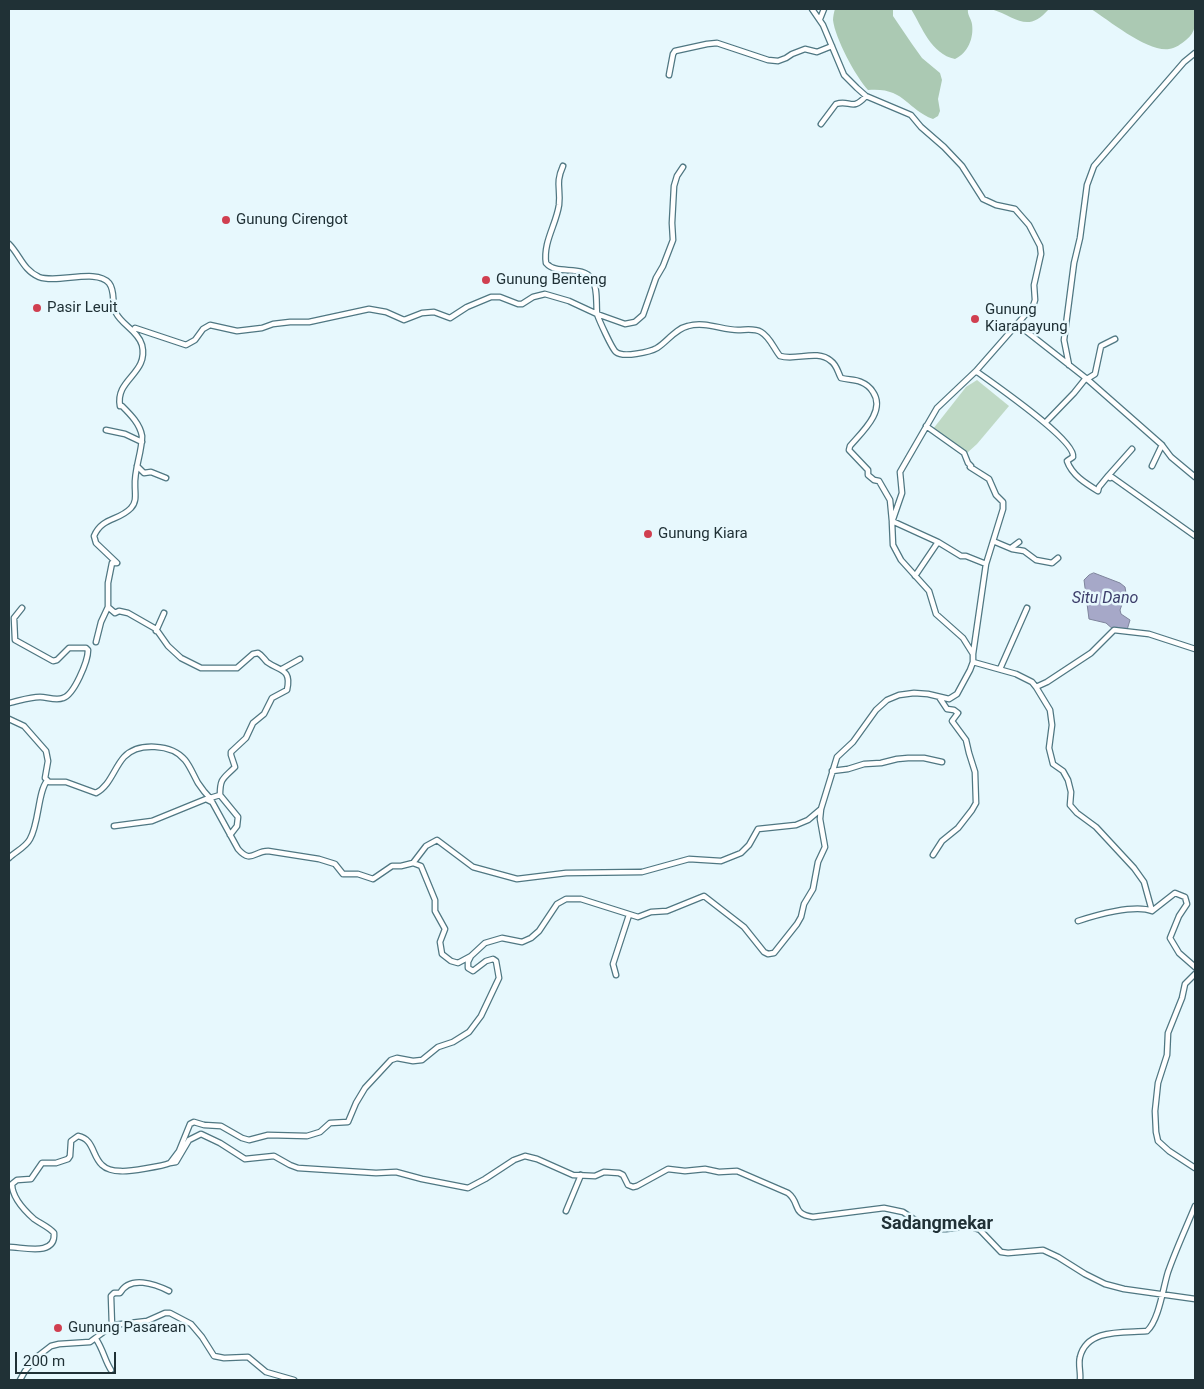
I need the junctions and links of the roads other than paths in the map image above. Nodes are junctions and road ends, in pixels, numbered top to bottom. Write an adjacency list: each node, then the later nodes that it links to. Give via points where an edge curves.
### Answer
1 (812, 9): 4 (street)
2 (817, 9): 4 (street)
3 (824, 9): 4 (street)
4 (819, 18): 5 (street)
5 (832, 46): 7 (street, via 817,52 805,49 778,61 722,44 707,44 674,52); 8 (street, via 846,77)
6 (1195, 53): 17 (street, via 1094,166 1087,185 1064,340)
7 (669, 75)
8 (866, 96): 9 (street, via 853,105 836,104); 14 (street, via 911,115 962,166 983,199 1015,209 1029,225 1042,254 1034,285 1034,302)
9 (821, 124)
10 (563, 166): 13 (street, via 558,178 557,216 546,244 546,261 551,267 580,272 591,278)
11 (683, 167): 13 (street, via 674,186 673,240 642,315 635,322 625,324)
12 (9, 244): 15 (street, via 24,266 40,277 93,277 108,282 116,313)
13 (597, 314): 15 (street, via 545,294 522,304 492,297 450,318 434,312 404,320 369,309 309,322 237,331 210,325 186,345 135,328); 31 (street, via 619,354 654,349 688,326 755,330 767,337 780,356 824,357 833,362 841,378 860,381 868,386 876,397 877,408 849,450 868,470 868,475 879,481 890,500)
14 (1017, 324): 17 (street); 18 (street)
15 (133, 331): 23 (street, via 141,343 142,359 136,372 122,387 119,404 140,428)
16 (1115, 339): 19 (street, via 1101,346 1095,374)
17 (1069, 365): 19 (street)
18 (976, 371): 20 (street); 21 (street, via 937,408)
19 (1086, 378): 20 (street); 24 (street)
20 (1045, 423): 28 (street, via 1073,450 1073,457 1067,461 1068,467 1081,479 1098,491)
21 (926, 426): 31 (street, via 901,470 902,493); 33 (street, via 964,453 970,467 989,479 1003,502)
22 (106, 430): 23 (street)
23 (142, 442): 26 (street)
24 (1162, 445): 27 (street); 29 (street)
25 (1132, 449): 28 (street)
26 (137, 466): 30 (street, via 144,473 151,472); 40 (street, via 133,505 105,522 94,536 96,543 117,563 112,563)
27 (1152, 466)
28 (1108, 476): 32 (street)
29 (1195, 477)
30 (166, 478)
31 (892, 520): 34 (street); 39 (street, via 893,545)
32 (1195, 536)
33 (993, 541): 36 (street); 38 (street)
34 (938, 542): 38 (street, via 961,556); 39 (street)
35 (1019, 542): 36 (street)
36 (1010, 548): 37 (street, via 1024,551 1041,562 1052,563)
37 (1058, 558)
38 (986, 564): 47 (street)
39 (915, 576): 47 (street, via 929,591 936,614 963,638)
40 (108, 607): 44 (street, via 115,613 128,613); 45 (street)
41 (22, 608): 54 (street, via 14,618 15,640 53,661 72,648 86,648 88,654 66,697 37,697)
42 (1027, 608): 51 (street)
43 (164, 613): 44 (street)
44 (156, 631): 50 (street, via 181,658 202,668 237,668 258,653)
45 (96, 642)
46 (1195, 648): 52 (street, via 1138,632 1114,630 1091,653)
47 (973, 654): 49 (street)
48 (300, 659): 50 (street)
49 (973, 662): 51 (street); 53 (street, via 957,694 949,699)
50 (282, 669): 59 (street, via 288,680 288,689 272,698 246,738 231,752 235,767 222,779)
51 (1000, 669): 52 (street, via 1026,678)
52 (1036, 687): 68 (street, via 1050,710 1049,748 1053,764 1063,771 1068,780 1070,805 1101,832 1134,868 1144,882)
53 (939, 697): 57 (street, via 908,694 887,700 837,757); 65 (street, via 947,709 958,713 952,721 966,740 975,772 976,803)
54 (9, 703)
55 (9, 719): 58 (street, via 24,726 46,751 45,778)
56 (942, 762): 57 (street, via 908,758)
57 (832, 771): 61 (street)
58 (48, 781): 60 (street, via 66,782 96,793 103,789 126,755 141,747 154,747 168,750 185,760); 66 (street, via 43,787 30,840)
59 (220, 795): 60 (street); 64 (street, via 238,817 237,826)
60 (210, 798): 62 (street)
61 (821, 809): 67 (street, via 796,825 758,829 741,853 722,861 687,859 645,872 566,873 511,878 473,867 437,840 426,846); 69 (street, via 825,847 818,862 813,889 804,904 802,917 774,952 764,952 744,927 704,896 664,912)
62 (217, 810): 63 (street, via 206,799 152,821); 64 (street)
63 (114, 826)
64 (230, 835): 67 (street, via 238,849 248,857 268,851 306,856 335,864 343,874 373,879 392,866)
65 (933, 855)
66 (9, 858)
67 (413, 863): 71 (street, via 421,866 435,900 434,911 445,929 440,942 442,954 458,963)
68 (1152, 911): 70 (street, via 1108,912); 72 (street, via 1175,893 1185,897 1187,904 1170,941)
69 (629, 915): 71 (street, via 581,899 566,899 557,904 531,938 522,942 503,938 491,940); 73 (street, via 613,964)
70 (1078, 921)
71 (471, 956): 75 (street, via 468,962 470,970 493,959 499,978 477,1022 462,1037 438,1047 422,1060 391,1060 364,1088 348,1122 330,1123 320,1132 307,1136 268,1135 252,1140 218,1125 194,1122)
72 (1195, 967)
73 (616, 974)
74 (1195, 974): 76 (street, via 1185,984 1168,1033 1167,1055 1158,1083 1155,1111 1156,1137 1162,1146)
75 (170, 1163): 77 (street, via 176,1162 189,1140 201,1134 246,1159 272,1156 298,1168 396,1172 466,1188 525,1156 573,1175); 80 (street, via 124,1171 110,1169 99,1162 90,1143 80,1136 73,1138 68,1159 42,1163 31,1179 17,1180 12,1184 14,1194 26,1211 52,1230 55,1237 52,1243 36,1249)
76 (1195, 1168)
77 (581, 1175): 79 (street); 82 (street, via 619,1172 633,1187 670,1169 737,1171 788,1193 804,1216 884,1208 903,1212 934,1229 969,1226 980,1230 1001,1252 1042,1250 1105,1284)
78 (1195, 1206): 82 (street)
79 (566, 1212)
80 (9, 1247)
81 (169, 1291): 84 (street, via 146,1283 132,1284 120,1293 114,1293 111,1296)
82 (1162, 1294): 83 (street); 89 (street, via 1148,1330 1105,1334 1088,1341 1080,1357)
83 (1195, 1299)
84 (112, 1326): 85 (street); 88 (street, via 147,1321 162,1313 170,1313 191,1324 214,1356 248,1357 266,1372)
85 (96, 1339): 86 (street); 87 (street, via 48,1348)
86 (111, 1370)
87 (20, 1380)
88 (294, 1380)
89 (1080, 1380)

